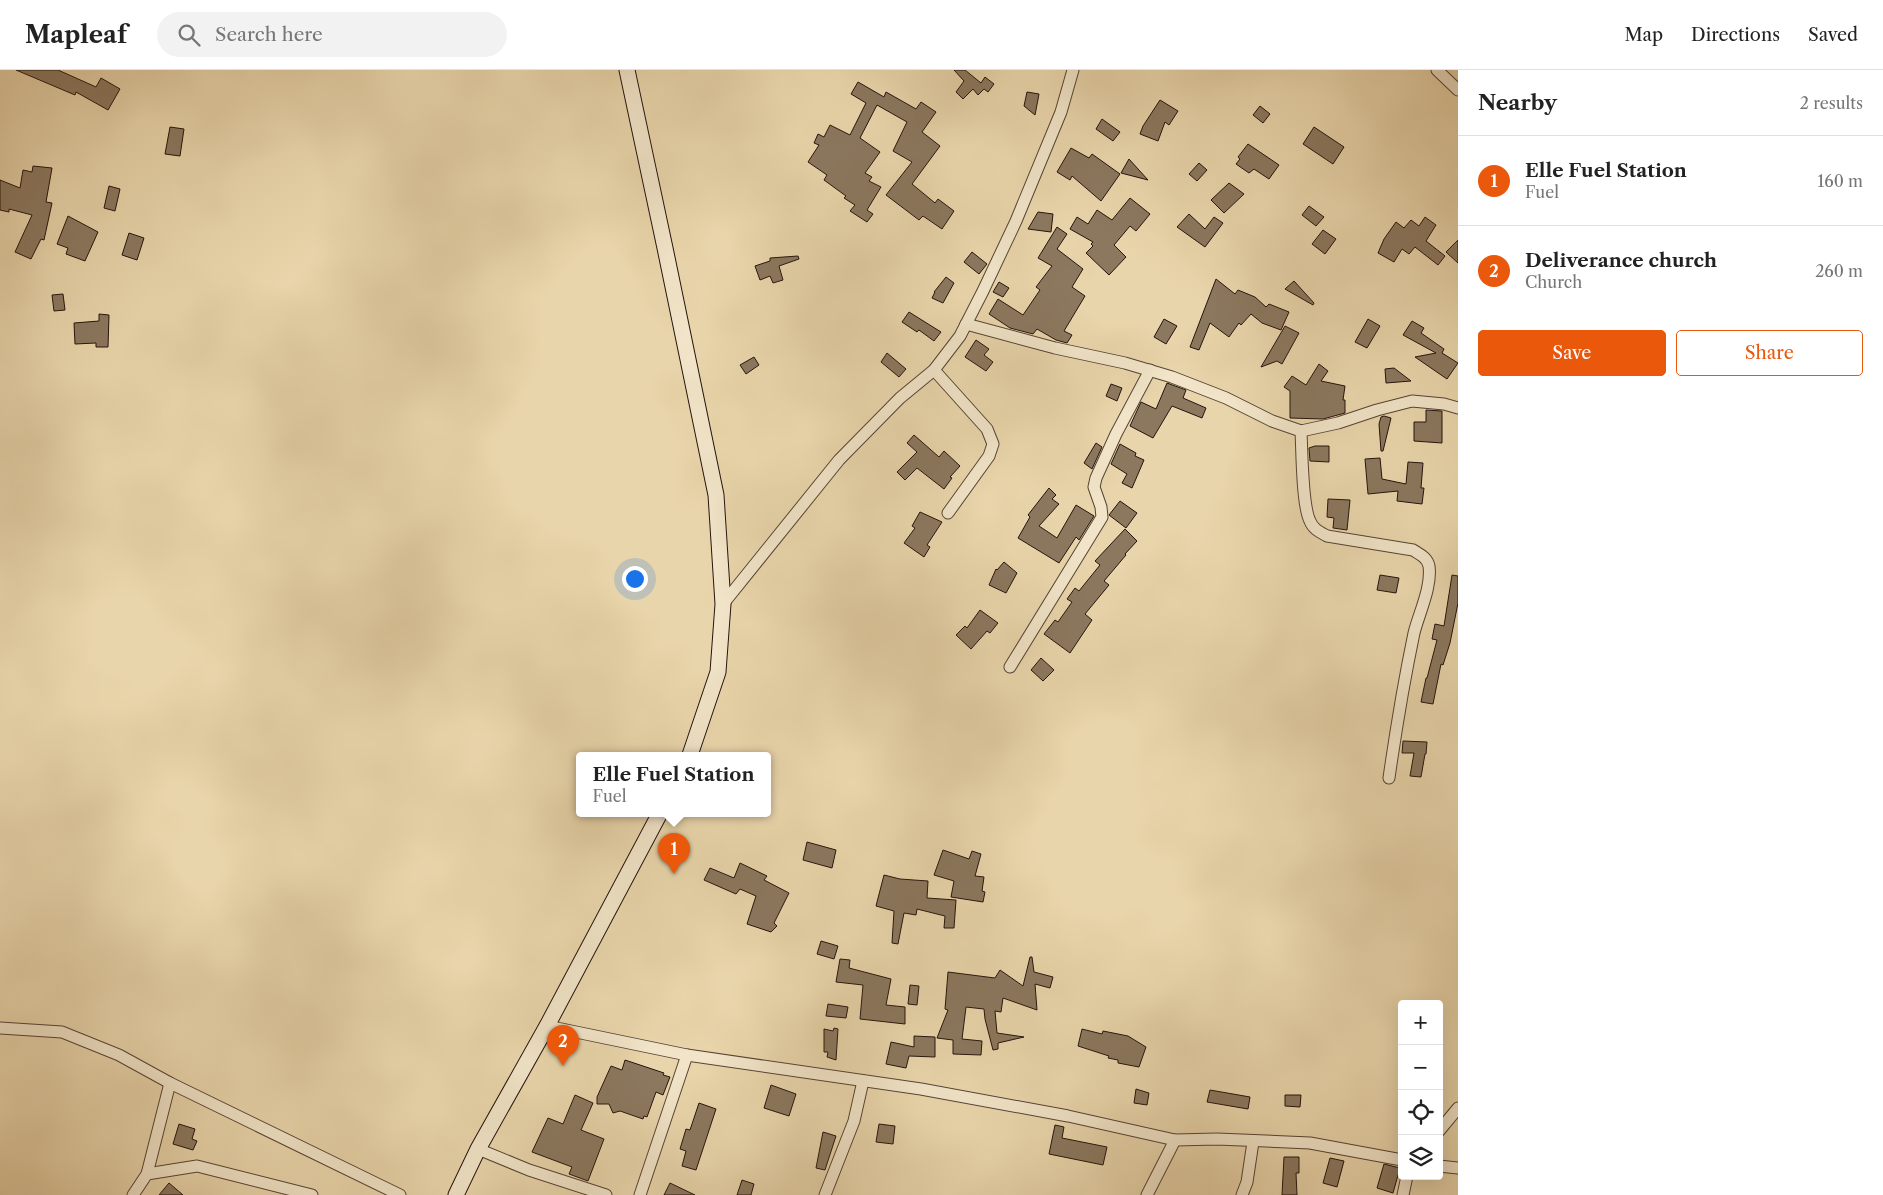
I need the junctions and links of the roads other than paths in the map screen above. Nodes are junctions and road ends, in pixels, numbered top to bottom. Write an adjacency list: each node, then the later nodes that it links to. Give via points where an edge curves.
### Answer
1 (627, 70): 11 (street, via 716,495)
2 (1073, 70): 5 (street, via 1061,112 1020,212)
3 (1437, 70): 4 (street)
4 (1458, 90)
5 (966, 324): 6 (street); 7 (street)
6 (934, 370): 10 (street, via 987,429 993,444 989,456); 11 (street, via 900,398 839,460)
7 (1150, 370): 9 (street, via 1226,398); 12 (street, via 1096,478 1094,486 1102,517)
8 (1458, 408): 9 (street, via 1412,401)
9 (1301, 431): 14 (street, via 1306,505 1309,520 1317,530 1327,536 1413,550 1429,564 1427,590 1404,684)
10 (948, 513)
11 (722, 604): 13 (street, via 718,672)
12 (1010, 667)
13 (691, 752)
14 (1389, 778)
15 (658, 817): 16 (street)
16 (547, 1026): 18 (street); 25 (street)
17 (0, 1028): 20 (street, via 62,1032 119,1055)
18 (687, 1055): 19 (street); 36 (street)
19 (863, 1081): 23 (street, via 1068,1116); 37 (street, via 854,1121)
20 (170, 1083): 29 (street); 33 (street)
21 (1458, 1108): 22 (street)
22 (1443, 1126)
23 (1175, 1140): 24 (street); 38 (street)
24 (1253, 1142): 26 (street, via 1310,1143); 39 (street)
25 (478, 1149): 34 (street); 35 (street, via 529,1170)
26 (1398, 1159)
27 (1443, 1166): 28 (street)
28 (1458, 1168)
29 (147, 1174): 31 (street); 32 (street, via 197,1166)
30 (1406, 1180): 40 (street)
31 (133, 1195)
32 (312, 1195)
33 (400, 1195)
34 (456, 1195)
35 (606, 1195)
36 (640, 1195)
37 (825, 1195)
38 (1147, 1195)
39 (1242, 1195)
40 (1403, 1195)

